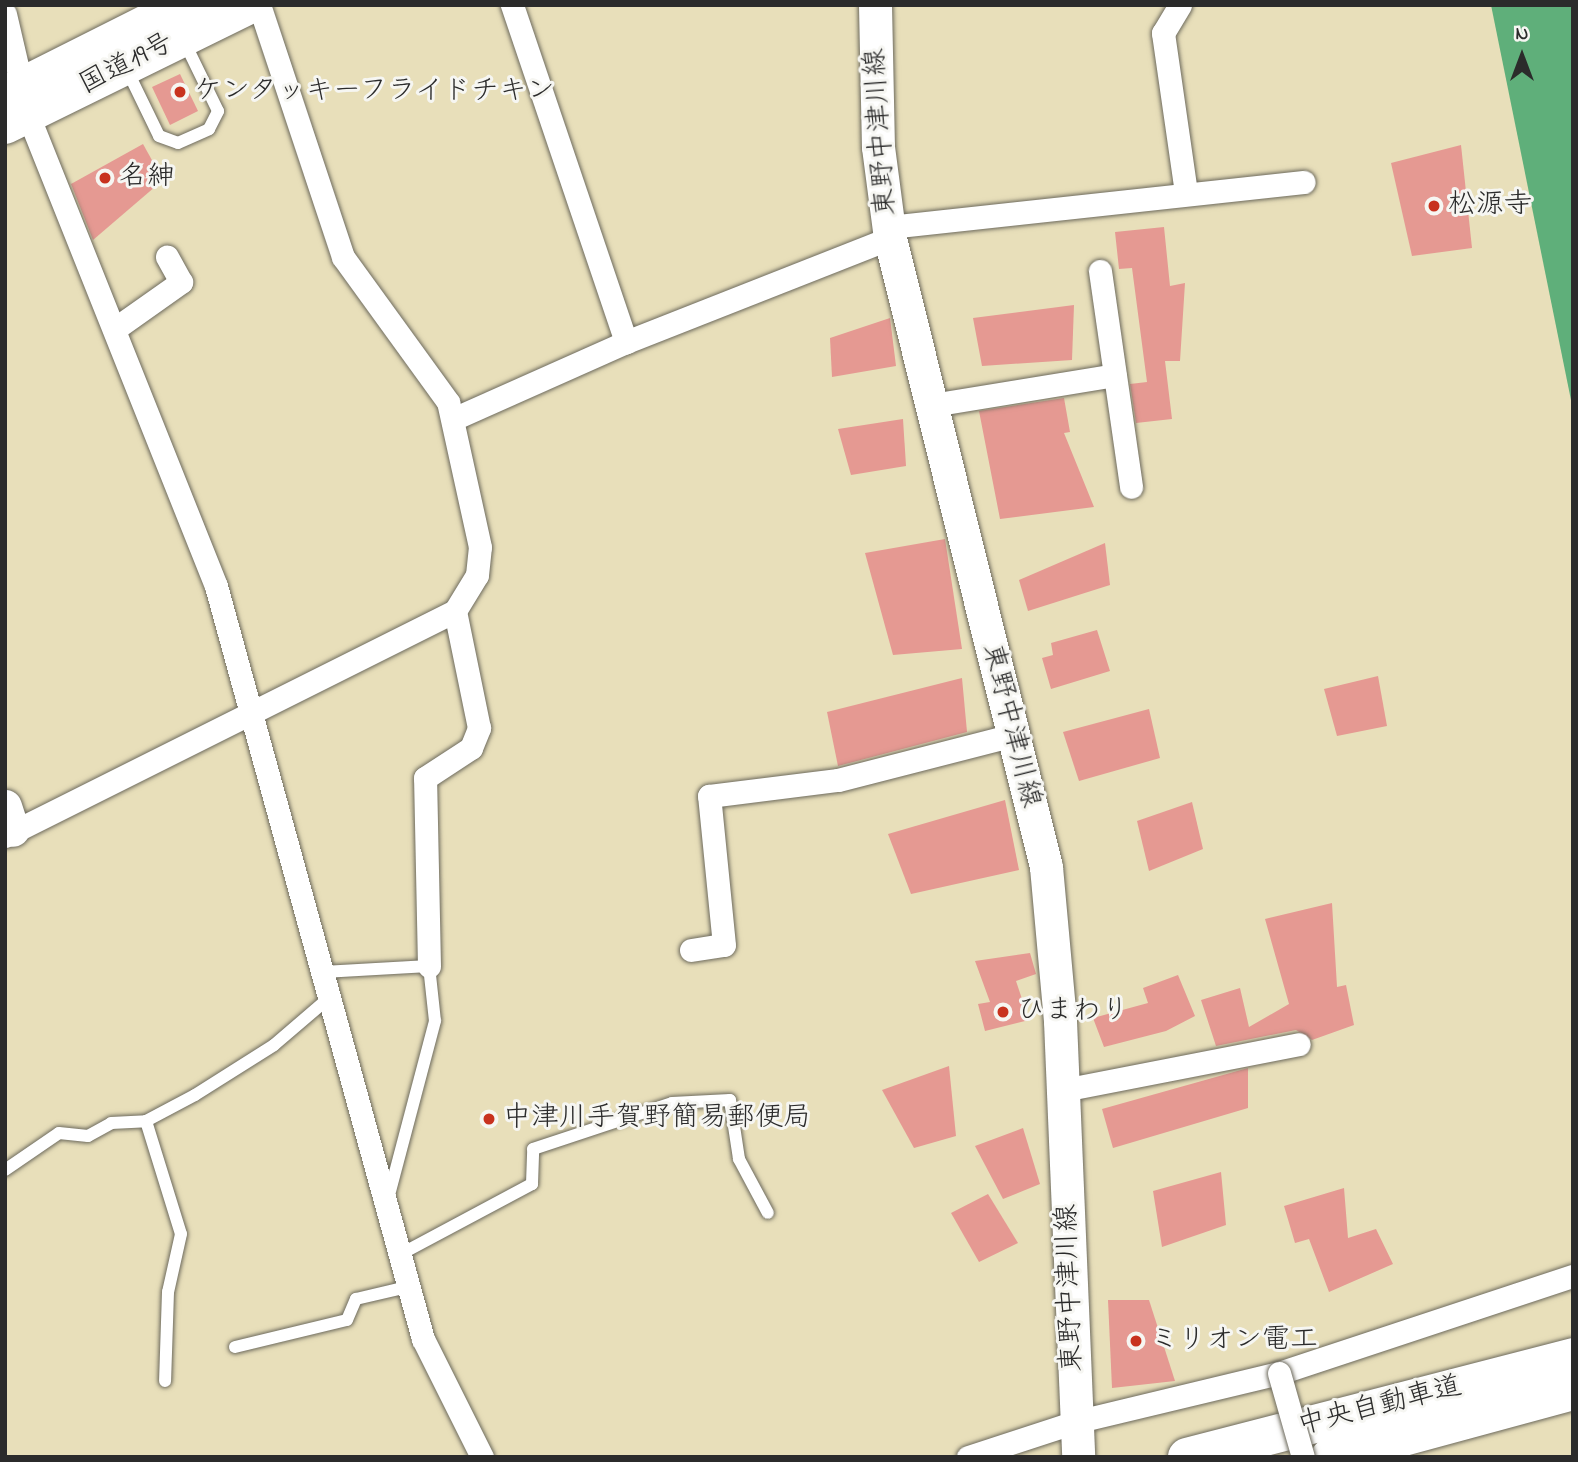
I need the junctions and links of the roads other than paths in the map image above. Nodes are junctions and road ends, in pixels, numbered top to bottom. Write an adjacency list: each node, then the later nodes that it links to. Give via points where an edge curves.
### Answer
1 (249, 5): 7 (highway, 国道19号)
2 (259, 5): 19 (street, via 343,257 448,402)
3 (512, 5): 16 (street)
4 (875, 5): 12 (main road, 東野中津川線, via 878,147)
5 (1180, 5): 11 (street, via 1163,33)
6 (5, 14): 9 (street)
7 (183, 22): 8 (highway, 国道19号); 8 (lane, via 218,111 209,129 178,143 159,136); 9 (highway, 国道19号)
8 (125, 66): 9 (highway, 国道19号)
9 (15, 106): 15 (street)
10 (1304, 182): 11 (street)
11 (1186, 193): 12 (street)
12 (890, 233): 16 (street); 18 (main road, 東野中津川線)
13 (167, 257): 15 (street, via 181,282)
14 (1100, 271): 17 (street)
15 (116, 328): 22 (street, via 216,586)
16 (626, 342): 19 (street)
17 (1115, 375): 18 (street); 20 (street)
18 (932, 405): 23 (main road, 東野中津川線)
19 (453, 419): 21 (street, via 480,547 477,575)
20 (1131, 487)
21 (455, 611): 22 (street); 26 (street, via 479,728 471,748 425,778 432,878 423,915)
22 (254, 709): 24 (street); 27 (street)
23 (1013, 735): 25 (street, via 838,780 709,796 724,945); 30 (main road, 東野中津川線, via 1046,867)
24 (8, 824)
25 (691, 950)
26 (429, 966): 27 (lane); 33 (lane, via 435,1021)
27 (323, 972): 28 (street)
28 (330, 997): 31 (lane, via 274,1045); 33 (street)
29 (1300, 1044): 30 (street)
30 (1063, 1090): 43 (main road, 東野中津川線)
31 (146, 1121): 32 (lane, via 111,1123 88,1136 59,1133); 41 (lane, via 181,1234 168,1292)
32 (5, 1170)
33 (387, 1203): 35 (street)
34 (768, 1213): 35 (lane, via 739,1159 730,1100 672,1103 534,1149 532,1184)
35 (399, 1255): 37 (street)
36 (1573, 1276): 40 (street)
37 (407, 1287): 38 (lane, via 356,1299 347,1320); 44 (street, via 423,1339)
38 (235, 1347)
39 (1573, 1357): 46 (highway, 中央自動車道)
40 (1279, 1373): 43 (street); 47 (street, bridge)
41 (165, 1381)
42 (1573, 1391): 48 (highway, 中央自動車道)
43 (1077, 1439): 45 (street)
44 (482, 1457)
45 (968, 1457)
46 (1187, 1457)
47 (1303, 1457)
48 (1330, 1457)

